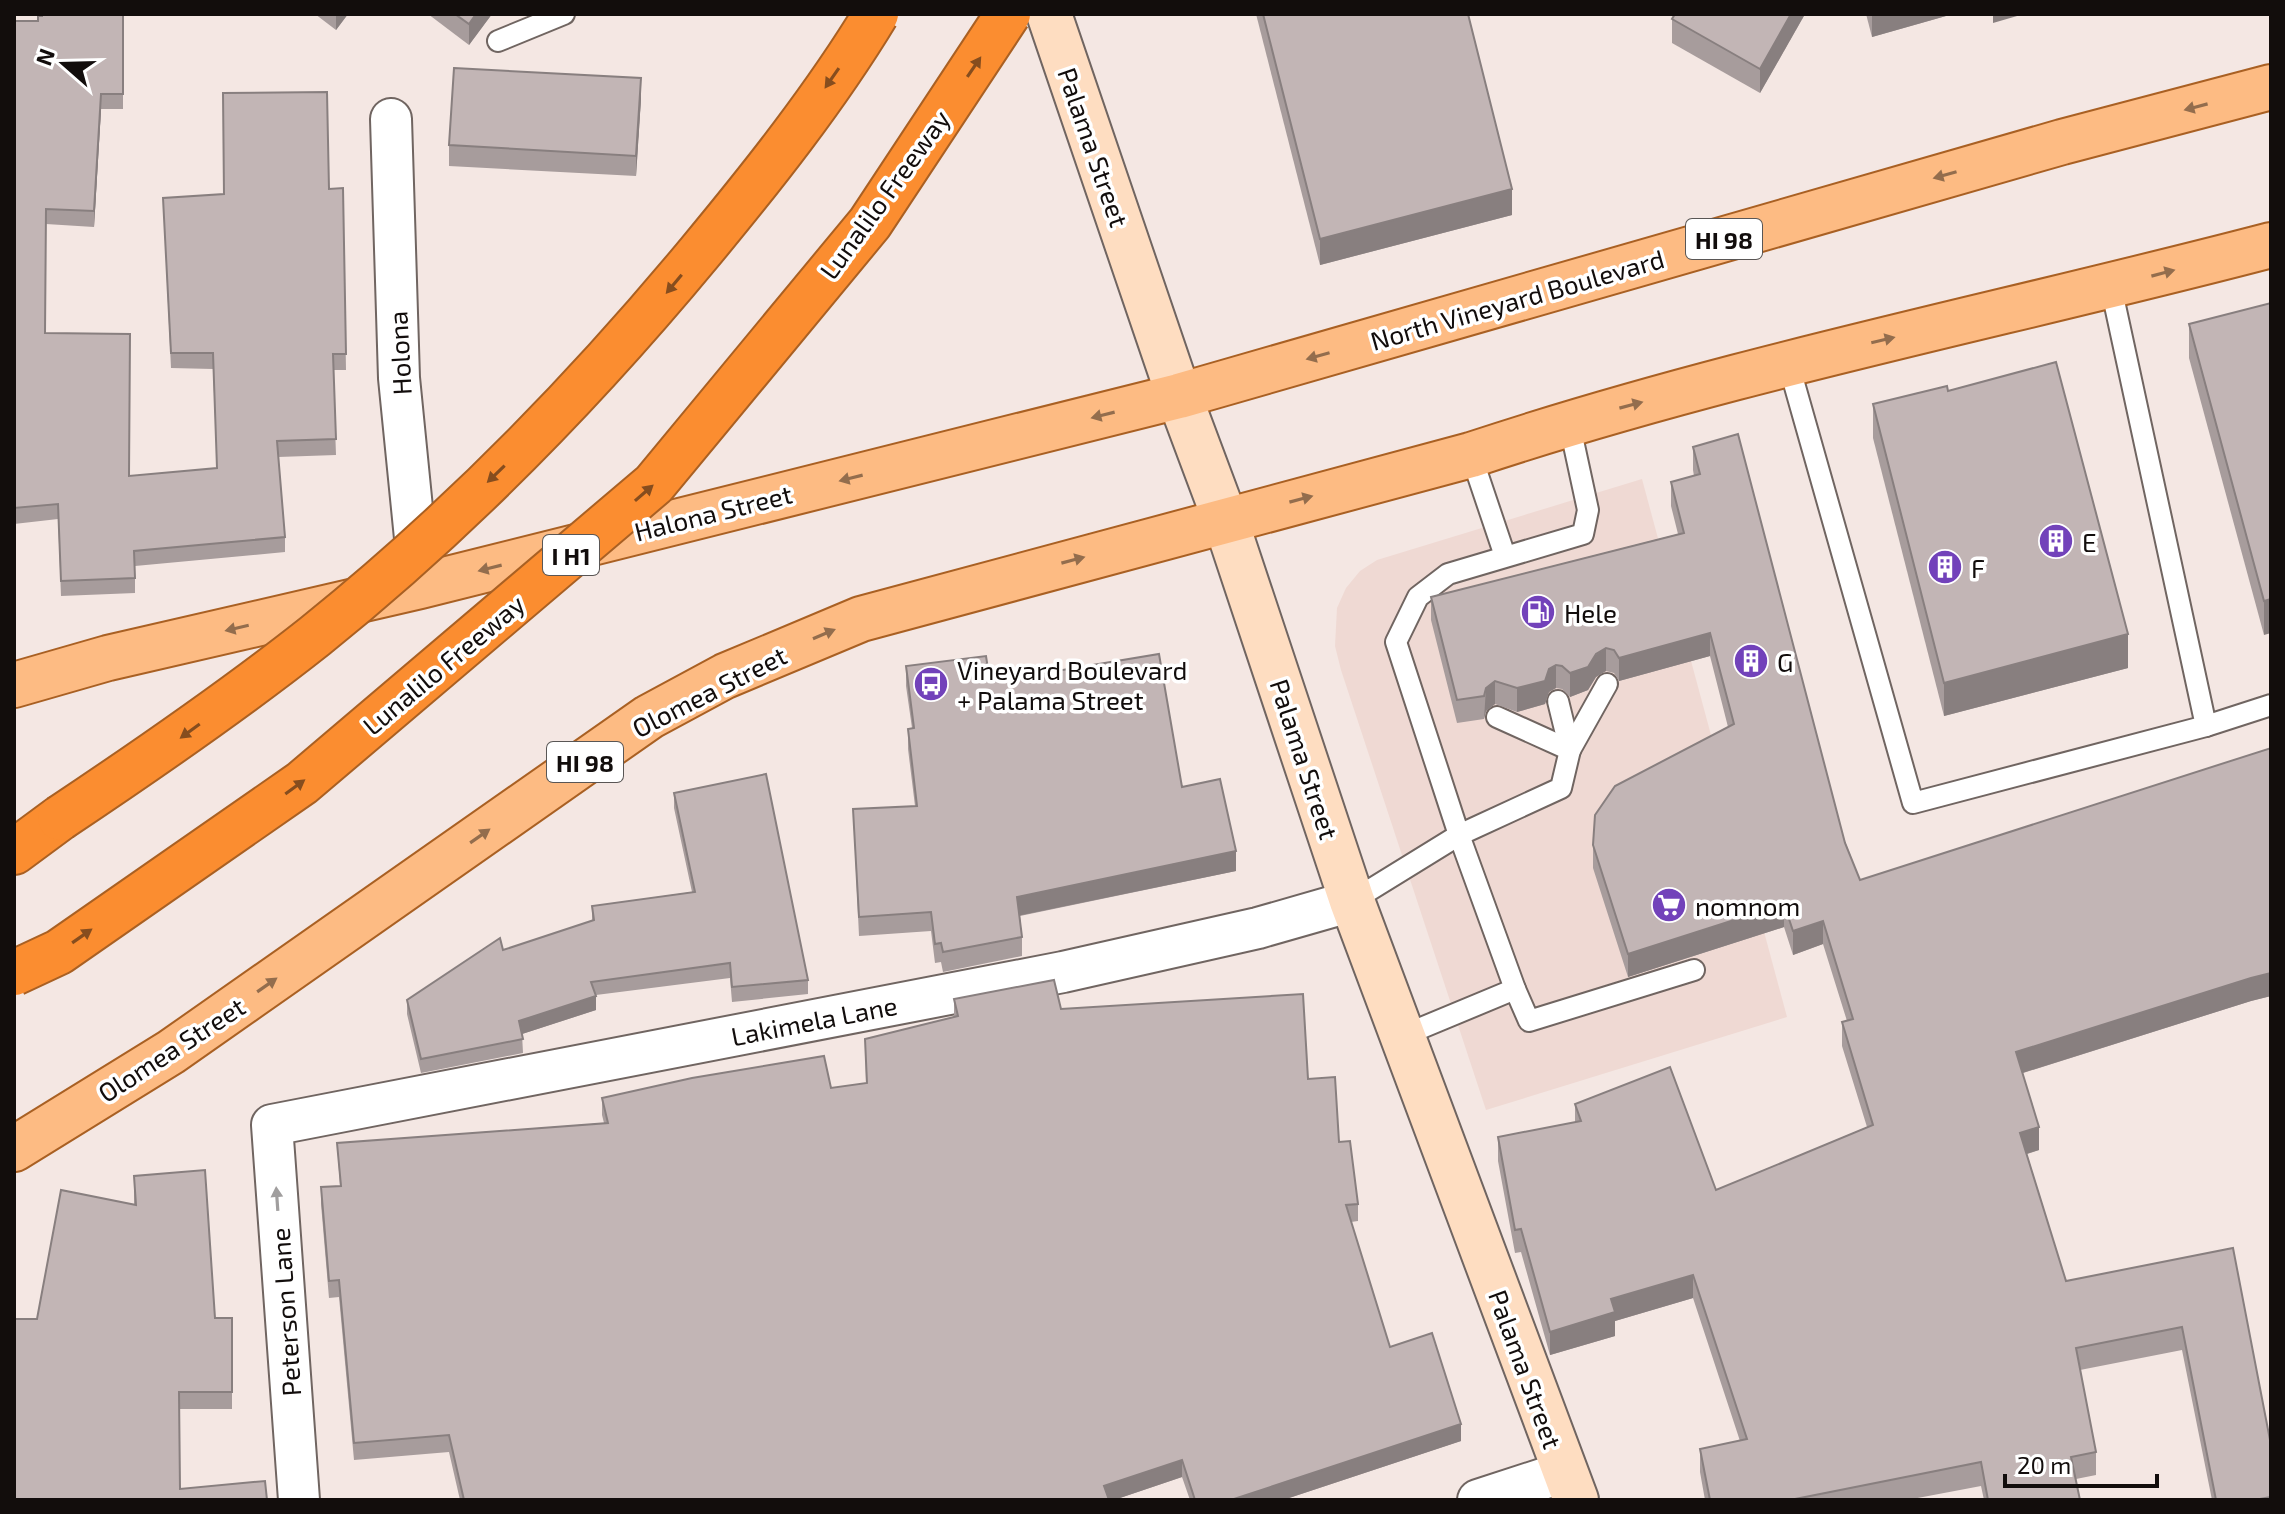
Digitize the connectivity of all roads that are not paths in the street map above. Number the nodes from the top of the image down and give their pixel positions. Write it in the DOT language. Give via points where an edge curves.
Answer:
graph roads {
  1 [pos="564,14"];
  2 [pos="876,14"];
  3 [pos="1008,14"];
  4 [pos="1049,14"];
  5 [pos="498,41"];
  6 [pos="2271,87"];
  7 [pos="391,119"];
  8 [pos="2271,245"];
  9 [pos="2111,287"];
  10 [pos="1788,362"];
  11 [pos="1179,396"];
  12 [pos="1569,422"];
  13 [pos="1471,455"];
  14 [pos="1225,519"];
  15 [pos="1505,556"];
  16 [pos="420,586"];
  17 [pos="1607,684"];
  18 [pos="14,685"];
  19 [pos="1558,701"];
  20 [pos="2271,705"];
  21 [pos="1497,717"];
  22 [pos="2206,726"];
  23 [pos="1570,750"];
  24 [pos="1459,835"];
  25 [pos="14,852"];
  26 [pos="1352,901"];
  27 [pos="1694,970"];
  28 [pos="14,973"];
  29 [pos="1515,989"];
  30 [pos="1402,1036"];
  31 [pos="272,1125"];
  32 [pos="14,1149"];
  33 [pos="1570,1486"];
  34 [pos="299,1500"];
  35 [pos="1478,1500"];
  1 -- 5 [label="lane"];
  2 -- 25 [label="highway, one-way, bridge" via="769,170 668,291 548,423 444,525 316,635 186,734"];
  28 -- 3 [label="highway, Lunalilo Freeway / I H1, one-way, bridge" via="59,952 302,783 654,484 870,223"];
  4 -- 11 [label="street, Palama Street"];
  6 -- 11 [label="main road, North Vineyard Boulevard / HI 98, one-way"];
  7 -- 16 [label="street, Holona" via="399,378"];
  9 -- 8 [label="main road, HI 98, one-way"];
  10 -- 9 [label="main road, HI 98, one-way"];
  9 -- 22 [label="lane"];
  12 -- 10 [label="main road, HI 98, one-way"];
  10 -- 22 [label="lane" via="1913,803"];
  11 -- 14 [label="street, Palama Street"];
  11 -- 16 [label="main road, Halona Street / HI 98, one-way"];
  12 -- 13 [label="main road, HI 98"];
  12 -- 15 [label="lane" via="1588,510 1583,534"];
  14 -- 13 [label="main road, HI 98, one-way"];
  13 -- 15 [label="lane"];
  14 -- 26 [label="street, Palama Street"];
  32 -- 14 [label="main road, Olomea Street / HI 98, one-way" via="171,1052 649,717 725,676 861,619"];
  15 -- 24 [label="lane" via="1448,574 1418,597 1396,642"];
  16 -- 18 [label="main road, Halona Street / HI 98, one-way"];
  17 -- 23 [label="lane"];
  19 -- 23 [label="lane"];
  20 -- 22 [label="lane"];
  21 -- 23 [label="lane"];
  23 -- 24 [label="lane" via="1561,788"];
  24 -- 26 [label="lane"];
  24 -- 29 [label="lane"];
  26 -- 30 [label="street, Palama Street"];
  26 -- 31 [label="street, Lakimela Lane" via="1063,972"];
  27 -- 29 [label="lane" via="1529,1021"];
  29 -- 30 [label="lane"];
  30 -- 33 [label="street, Palama Street"];
  34 -- 31 [label="street, Peterson Lane, one-way"];
  33 -- 35 [label="street"];
}
